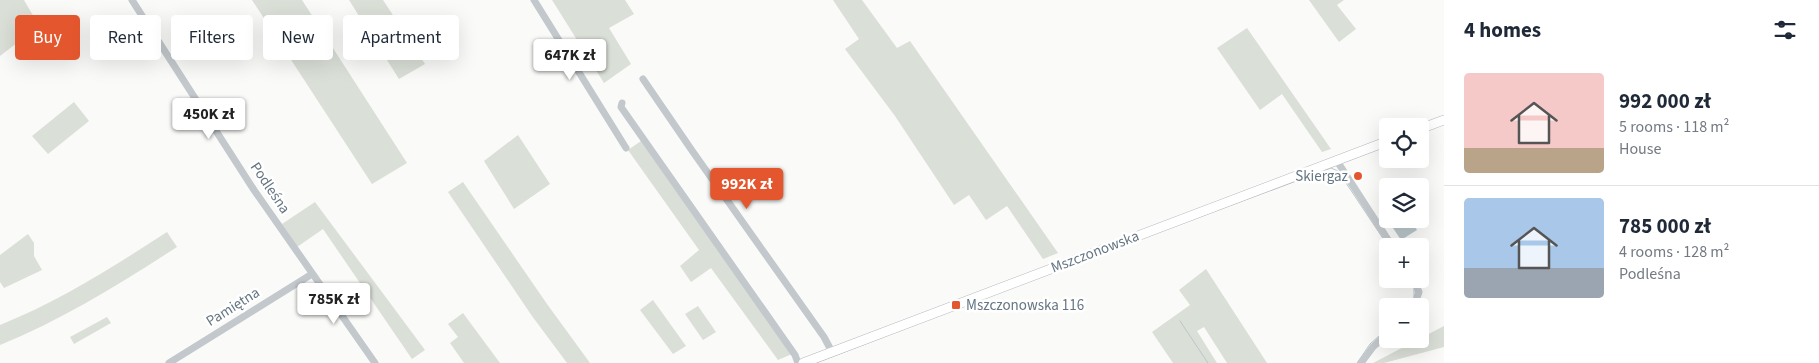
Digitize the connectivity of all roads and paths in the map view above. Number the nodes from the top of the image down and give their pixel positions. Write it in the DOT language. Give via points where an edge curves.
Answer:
graph roads {
  1 [pos="132,0"];
  2 [pos="534,0"];
  3 [pos="643,78"];
  4 [pos="622,103"];
  5 [pos="1444,120"];
  6 [pos="1429,126"];
  7 [pos="1379,145"];
  8 [pos="626,148"];
  9 [pos="1337,161"];
  10 [pos="1387,238"];
  11 [pos="312,274"];
  12 [pos="1379,342"];
  13 [pos="832,352"];
  14 [pos="169,363"];
  15 [pos="375,363"];
  16 [pos="798,363"];
  17 [pos="803,363"];
  18 [pos="1361,363"];
  1 -- 11 [label="street, Podleśna"];
  2 -- 8 [label="street"];
  3 -- 13 [label="street"];
  4 -- 16 [label="street" via="621,107"];
  5 -- 6 [label="main road"];
  7 -- 9 [label="main road, Mszczonowska"];
  9 -- 10 [label="street"];
  9 -- 13 [label="main road, Mszczonowska"];
  11 -- 14 [label="street, Pamiętna"];
  11 -- 15 [label="street, Podleśna"];
  12 -- 18 [label="street"];
  13 -- 17 [label="main road, Mszczonowska"];
}
